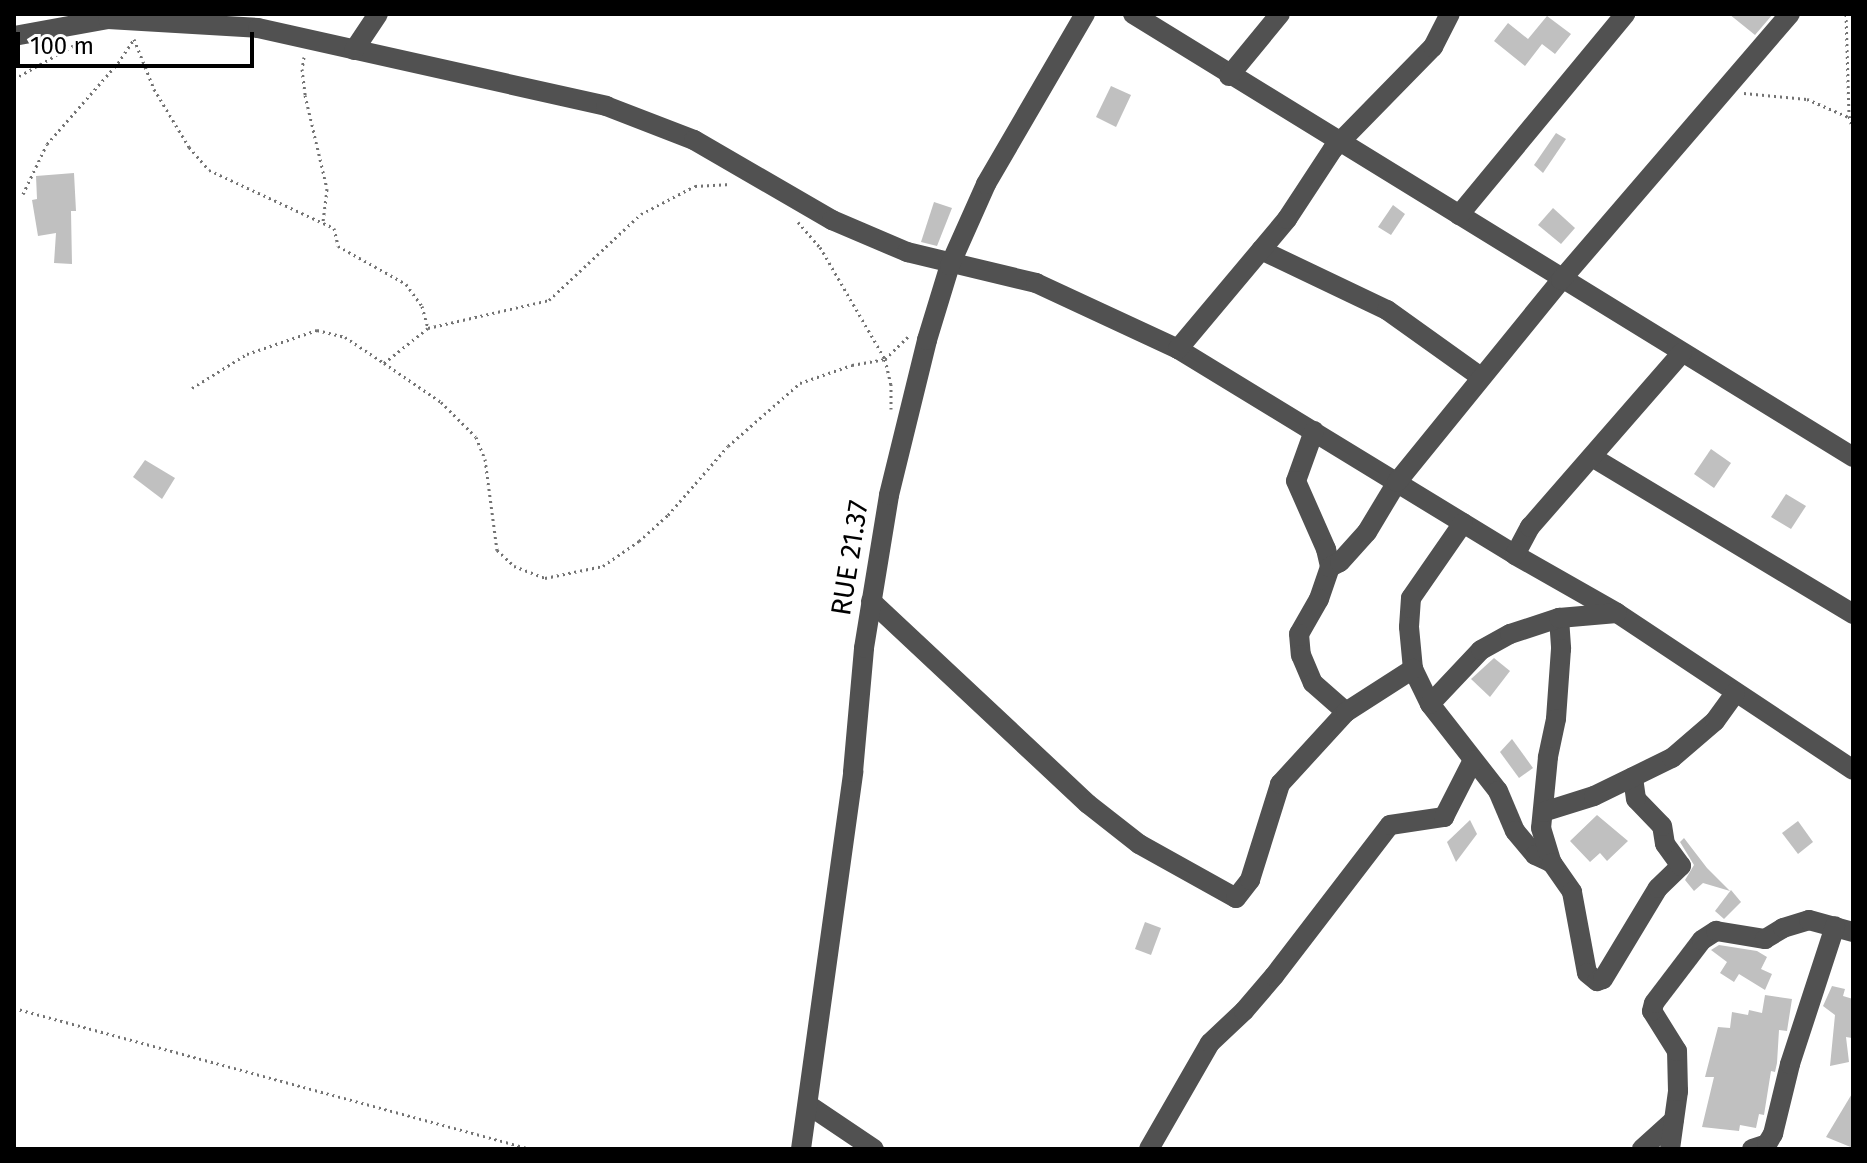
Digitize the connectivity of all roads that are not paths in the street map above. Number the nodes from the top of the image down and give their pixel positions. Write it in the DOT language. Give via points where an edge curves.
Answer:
graph roads {
  1 [pos="239,14"];
  2 [pos="378,14"];
  3 [pos="1085,14"];
  4 [pos="1133,14"];
  5 [pos="1280,14"];
  6 [pos="1450,14"];
  7 [pos="1625,14"];
  8 [pos="1790,14"];
  9 [pos="258,28"];
  10 [pos="14,36"];
  11 [pos="354,50"];
  12 [pos="1229,76"];
  13 [pos="1340,142"];
  14 [pos="1459,215"];
  15 [pos="1261,250"];
  16 [pos="950,265"];
  17 [pos="1561,280"];
  18 [pos="1178,349"];
  19 [pos="1682,353"];
  20 [pos="1481,377"];
  21 [pos="1314,431"];
  22 [pos="1592,457"];
  23 [pos="1853,457"];
  24 [pos="1397,482"];
  25 [pos="1463,523"];
  26 [pos="1515,555"];
  27 [pos="1330,567"];
  28 [pos="871,601"];
  29 [pos="1617,613"];
  30 [pos="1853,614"];
  31 [pos="1559,618"];
  32 [pos="1413,669"];
  33 [pos="1735,693"];
  34 [pos="1430,704"];
  35 [pos="1346,712"];
  36 [pos="1473,760"];
  37 [pos="1853,770"];
  38 [pos="1633,777"];
  39 [pos="1543,812"];
  40 [pos="1552,863"];
  41 [pos="1844,929"];
  42 [pos="810,1106"];
  43 [pos="1674,1120"];
  44 [pos="801,1149"];
  45 [pos="874,1149"];
  46 [pos="1149,1149"];
  47 [pos="1642,1149"];
  48 [pos="1670,1149"];
  49 [pos="1752,1149"];
  1 -- 9 [label="street"];
  2 -- 11 [label="street"];
  3 -- 16 [label="street, RUE 21.37" via="986,184"];
  4 -- 12 [label="street"];
  5 -- 12 [label="street"];
  6 -- 13 [label="street" via="1433,47"];
  7 -- 14 [label="street"];
  8 -- 17 [label="street"];
  9 -- 10 [label="street" via="108,20"];
  9 -- 11 [label="street"];
  11 -- 16 [label="street" via="606,106 694,140 832,220"];
  12 -- 13 [label="street"];
  13 -- 14 [label="street"];
  13 -- 15 [label="street"];
  14 -- 17 [label="street"];
  15 -- 18 [label="street"];
  15 -- 20 [label="street" via="1387,310"];
  16 -- 18 [label="street" via="1036,283"];
  16 -- 28 [label="street, RUE 21.37" via="889,495"];
  17 -- 19 [label="street"];
  17 -- 20 [label="street"];
  18 -- 21 [label="street"];
  19 -- 22 [label="street"];
  19 -- 23 [label="street"];
  20 -- 24 [label="street"];
  21 -- 24 [label="street"];
  21 -- 27 [label="street" via="1296,481"];
  22 -- 26 [label="street" via="1530,527"];
  22 -- 30 [label="street"];
  24 -- 25 [label="street"];
  24 -- 27 [label="street" via="1367,532"];
  25 -- 26 [label="street"];
  25 -- 32 [label="street" via="1411,598"];
  26 -- 29 [label="street"];
  27 -- 35 [label="street" via="1299,634 1301,655 1313,683"];
  28 -- 35 [label="street" via="1088,804 1150,851 1236,898 1250,880 1280,784"];
  28 -- 42 [label="street, RUE 21.37"];
  29 -- 31 [label="street"];
  29 -- 33 [label="street"];
  31 -- 34 [label="street" via="1532,624 1481,650"];
  31 -- 39 [label="street" via="1557,707"];
  32 -- 34 [label="street"];
  32 -- 35 [label="street"];
  33 -- 37 [label="street"];
  33 -- 38 [label="street" via="1715,721 1672,758"];
  34 -- 36 [label="street"];
  36 -- 40 [label="street" via="1498,791 1515,831 1535,855"];
  36 -- 46 [label="street" via="1444,817 1390,825 1274,976 1210,1043"];
  38 -- 39 [label="street"];
  38 -- 40 [label="street" via="1636,799 1662,826 1665,844 1681,866 1658,888 1603,979 1587,973 1572,892"];
  39 -- 40 [label="street" via="1544,842"];
  41 -- 43 [label="street" via="1809,920 1765,939 1716,931 1702,940 1652,1011 1677,1051"];
  41 -- 49 [label="street" via="1790,1064 1773,1134 1767,1144"];
  42 -- 44 [label="street, RUE 21.37"];
  42 -- 45 [label="street"];
  43 -- 47 [label="street"];
  43 -- 48 [label="street"];
}
